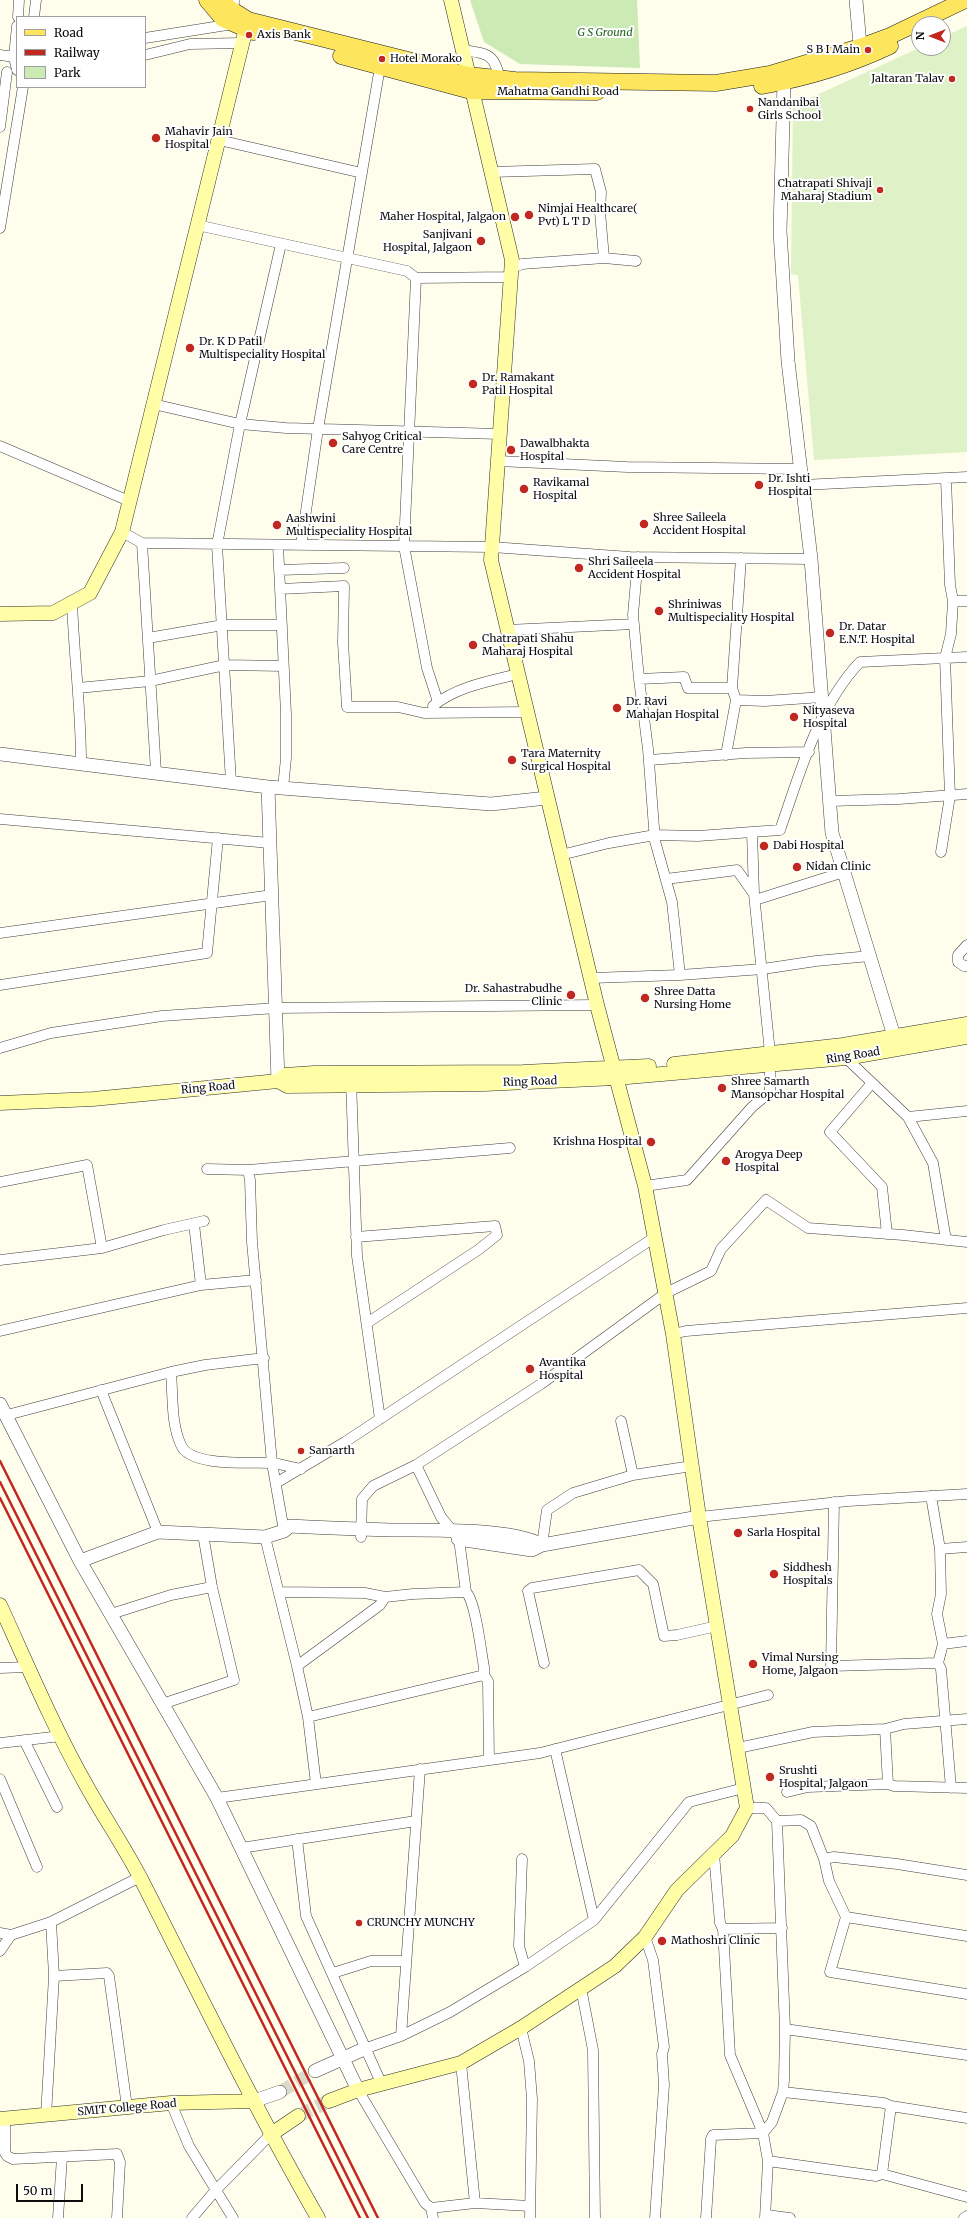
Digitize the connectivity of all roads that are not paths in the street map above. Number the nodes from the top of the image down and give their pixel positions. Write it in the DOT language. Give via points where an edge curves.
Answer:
graph roads {
  1 [pos="19,0"];
  2 [pos="36,0"];
  3 [pos="207,0"];
  4 [pos="451,0"];
  5 [pos="856,0"];
  6 [pos="965,0"];
  7 [pos="967,8"];
  8 [pos="967,12"];
  9 [pos="18,16"];
  10 [pos="34,16"];
  11 [pos="237,18"];
  12 [pos="951,19"];
  13 [pos="16,36"];
  14 [pos="911,36"];
  15 [pos="146,38"];
  16 [pos="462,50"];
  17 [pos="860,53"];
  18 [pos="0,55"];
  19 [pos="146,55"];
  20 [pos="14,57"];
  21 [pos="382,60"];
  22 [pos="10,71"];
  23 [pos="468,75"];
  24 [pos="782,77"];
  25 [pos="501,85"];
  26 [pos="24,88"];
  27 [pos="471,91"];
  28 [pos="0,127"];
  29 [pos="218,140"];
  30 [pos="491,172"];
  31 [pos="362,173"];
  32 [pos="197,226"];
  33 [pos="0,228"];
  34 [pos="281,244"];
  35 [pos="604,258"];
  36 [pos="348,259"];
  37 [pos="636,261"];
  38 [pos="511,273"];
  39 [pos="416,278"];
  40 [pos="153,404"];
  41 [pos="240,424"];
  42 [pos="318,429"];
  43 [pos="408,431"];
  44 [pos="500,434"];
  45 [pos="0,446"];
  46 [pos="498,461"];
  47 [pos="800,469"];
  48 [pos="967,477"];
  49 [pos="946,479"];
  50 [pos="802,485"];
  51 [pos="129,501"];
  52 [pos="122,532"];
  53 [pos="142,543"];
  54 [pos="217,545"];
  55 [pos="278,545"];
  56 [pos="301,545"];
  57 [pos="404,546"];
  58 [pos="492,547"];
  59 [pos="638,557"];
  60 [pos="741,558"];
  61 [pos="810,559"];
  62 [pos="344,568"];
  63 [pos="279,570"];
  64 [pos="280,589"];
  65 [pos="967,600"];
  66 [pos="953,601"];
  67 [pos="72,602"];
  68 [pos="0,614"];
  69 [pos="634,624"];
  70 [pos="223,625"];
  71 [pos="282,625"];
  72 [pos="507,630"];
  73 [pos="148,638"];
  74 [pos="967,657"];
  75 [pos="945,658"];
  76 [pos="225,665"];
  77 [pos="283,666"];
  78 [pos="518,674"];
  79 [pos="638,679"];
  80 [pos="150,681"];
  81 [pos="78,688"];
  82 [pos="732,688"];
  83 [pos="823,697"];
  84 [pos="736,700"];
  85 [pos="438,702"];
  86 [pos="527,712"];
  87 [pos="424,713"];
  88 [pos="824,715"];
  89 [pos="809,752"];
  90 [pos="0,754"];
  91 [pos="726,755"];
  92 [pos="649,760"];
  93 [pos="81,762"];
  94 [pos="156,772"];
  95 [pos="231,782"];
  96 [pos="268,787"];
  97 [pos="283,788"];
  98 [pos="967,794"];
  99 [pos="950,796"];
  100 [pos="547,798"];
  101 [pos="830,801"];
  102 [pos="0,819"];
  103 [pos="752,832"];
  104 [pos="655,835"];
  105 [pos="218,838"];
  106 [pos="270,842"];
  107 [pos="941,852"];
  108 [pos="561,855"];
  109 [pos="844,872"];
  110 [pos="666,879"];
  111 [pos="272,895"];
  112 [pos="754,897"];
  113 [pos="212,904"];
  114 [pos="0,933"];
  115 [pos="967,945"];
  116 [pos="870,956"];
  117 [pos="967,966"];
  118 [pos="763,969"];
  119 [pos="680,975"];
  120 [pos="591,978"];
  121 [pos="0,985"];
  122 [pos="597,1005"];
  123 [pos="276,1008"];
  124 [pos="967,1024"];
  125 [pos="967,1037"];
  126 [pos="896,1042"];
  127 [pos="0,1048"];
  128 [pos="845,1052"];
  129 [pos="770,1059"];
  130 [pos="615,1073"];
  131 [pos="351,1078"];
  132 [pos="278,1081"];
  133 [pos="872,1083"];
  134 [pos="0,1103"];
  135 [pos="967,1111"];
  136 [pos="908,1117"];
  137 [pos="510,1148"];
  138 [pos="354,1161"];
  139 [pos="207,1168"];
  140 [pos="248,1170"];
  141 [pos="0,1182"];
  142 [pos="645,1186"];
  143 [pos="204,1221"];
  144 [pos="194,1224"];
  145 [pos="887,1234"];
  146 [pos="356,1237"];
  147 [pos="655,1237"];
  148 [pos="946,1240"];
  149 [pos="967,1242"];
  150 [pos="102,1248"];
  151 [pos="0,1260"];
  152 [pos="256,1280"];
  153 [pos="200,1285"];
  154 [pos="666,1293"];
  155 [pos="967,1308"];
  156 [pos="367,1323"];
  157 [pos="0,1331"];
  158 [pos="674,1334"];
  159 [pos="264,1358"];
  160 [pos="171,1372"];
  161 [pos="101,1390"];
  162 [pos="0,1404"];
  163 [pos="7,1415"];
  164 [pos="380,1418"];
  165 [pos="621,1421"];
  166 [pos="272,1463"];
  167 [pos="416,1465"];
  168 [pos="692,1466"];
  169 [pos="301,1469"];
  170 [pos="633,1475"];
  171 [pos="276,1484"];
  172 [pos="967,1494"];
  173 [pos="931,1496"];
  174 [pos="834,1502"];
  175 [pos="699,1517"];
  176 [pos="284,1530"];
  177 [pos="158,1532"];
  178 [pos="361,1533"];
  179 [pos="203,1534"];
  180 [pos="455,1535"];
  181 [pos="265,1537"];
  182 [pos="542,1545"];
  183 [pos="967,1547"];
  184 [pos="940,1549"];
  185 [pos="80,1561"];
  186 [pos="212,1587"];
  187 [pos="279,1592"];
  188 [pos="466,1592"];
  189 [pos="385,1597"];
  190 [pos="0,1604"];
  191 [pos="110,1614"];
  192 [pos="717,1626"];
  193 [pos="967,1641"];
  194 [pos="943,1644"];
  195 [pos="544,1663"];
  196 [pos="938,1664"];
  197 [pos="297,1666"];
  198 [pos="28,1667"];
  199 [pos="0,1668"];
  200 [pos="484,1675"];
  201 [pos="768,1695"];
  202 [pos="162,1704"];
  203 [pos="731,1705"];
  204 [pos="308,1717"];
  205 [pos="967,1719"];
  206 [pos="946,1721"];
  207 [pos="884,1729"];
  208 [pos="61,1736"];
  209 [pos="24,1740"];
  210 [pos="0,1743"];
  211 [pos="738,1748"];
  212 [pos="555,1749"];
  213 [pos="489,1760"];
  214 [pos="420,1769"];
  215 [pos="0,1779"];
  216 [pos="316,1784"];
  217 [pos="888,1784"];
  218 [pos="744,1788"];
  219 [pos="951,1788"];
  220 [pos="967,1788"];
  221 [pos="787,1792"];
  222 [pos="217,1798"];
  223 [pos="57,1807"];
  224 [pos="747,1808"];
  225 [pos="416,1821"];
  226 [pos="777,1821"];
  227 [pos="296,1839"];
  228 [pos="241,1848"];
  229 [pos="714,1854"];
  230 [pos="522,1859"];
  231 [pos="824,1859"];
  232 [pos="37,1867"];
  233 [pos="967,1875"];
  234 [pos="140,1877"];
  235 [pos="846,1917"];
  236 [pos="594,1920"];
  237 [pos="51,1922"];
  238 [pos="782,1928"];
  239 [pos="723,1929"];
  240 [pos="0,1933"];
  241 [pos="11,1935"];
  242 [pos="967,1936"];
  243 [pos="645,1937"];
  244 [pos="0,1951"];
  245 [pos="406,1960"];
  246 [pos="525,1967"];
  247 [pos="333,1973"];
  248 [pos="54,1976"];
  249 [pos="581,1988"];
  250 [pos="967,1994"];
  251 [pos="521,2028"];
  252 [pos="785,2030"];
  253 [pos="401,2036"];
  254 [pos="364,2049"];
  255 [pos="967,2055"];
  256 [pos="342,2058"];
  257 [pos="461,2063"];
  258 [pos="315,2071"];
  259 [pos="382,2085"];
  260 [pos="358,2090"];
  261 [pos="280,2092"];
  262 [pos="783,2092"];
  263 [pos="254,2101"];
  264 [pos="329,2101"];
  265 [pos="171,2103"];
  266 [pos="891,2106"];
  267 [pos="127,2107"];
  268 [pos="46,2116"];
  269 [pos="298,2116"];
  270 [pos="967,2118"];
  271 [pos="3,2119"];
  272 [pos="764,2133"];
  273 [pos="270,2135"];
  274 [pos="62,2157"];
  275 [pos="768,2161"];
  276 [pos="882,2174"];
  277 [pos="215,2191"];
  278 [pos="967,2196"];
  279 [pos="475,2203"];
  280 [pos="530,2206"];
  281 [pos="432,2213"];
  282 [pos="765,2216"];
  283 [pos="967,2216"];
  284 [pos="58,2218"];
  285 [pos="117,2218"];
  286 [pos="192,2218"];
  287 [pos="233,2218"];
  288 [pos="318,2218"];
  289 [pos="530,2218"];
  290 [pos="595,2218"];
  291 [pos="655,2218"];
  292 [pos="706,2218"];
  293 [pos="790,2218"];
  294 [pos="964,2218"];
  1 -- 9 [label="street"];
  2 -- 10 [label="street"];
  3 -- 11 [label="main road, Mahatma Gandhi Road" via="223,19"];
  4 -- 16 [label="main road"];
  5 -- 17 [label="street"];
  6 -- 7 [label="street"];
  6 -- 17 [label="main road"];
  8 -- 12 [label="main road"];
  11 -- 15 [label="street"];
  11 -- 19 [label="street" via="190,44"];
  11 -- 21 [label="main road, Mahatma Gandhi Road"];
  11 -- 29 [label="main road"];
  13 -- 20 [label="street"];
  14 -- 17 [label="main road, Mahatma Gandhi Road"];
  16 -- 23 [label="main road"];
  16 -- 25 [label="street" via="486,54 496,64"];
  17 -- 24 [label="main road, Mahatma Gandhi Road"];
  18 -- 20 [label="street"];
  20 -- 22 [label="street"];
  21 -- 23 [label="main road"];
  21 -- 27 [label="main road, Mahatma Gandhi Road"];
  21 -- 31 [label="street"];
  22 -- 28 [label="street"];
  23 -- 25 [label="main road"];
  23 -- 27 [label="main road"];
  24 -- 25 [label="main road, Mahatma Gandhi Road" via="721,93"];
  24 -- 47 [label="street" via="780,231 788,361"];
  25 -- 27 [label="main road, Mahatma Gandhi Road"];
  26 -- 33 [label="street"];
  27 -- 30 [label="main road"];
  29 -- 31 [label="street"];
  29 -- 32 [label="main road"];
  30 -- 35 [label="street" via="596,169 601,192"];
  30 -- 38 [label="main road" via="512,260"];
  31 -- 36 [label="street"];
  32 -- 34 [label="street"];
  32 -- 40 [label="main road"];
  34 -- 36 [label="street"];
  34 -- 41 [label="street"];
  35 -- 37 [label="street"];
  35 -- 38 [label="street" via="522,264"];
  36 -- 39 [label="street" via="407,271"];
  36 -- 42 [label="street"];
  38 -- 39 [label="street"];
  38 -- 44 [label="main road"];
  39 -- 43 [label="street"];
  40 -- 41 [label="street"];
  40 -- 51 [label="main road"];
  41 -- 42 [label="street"];
  41 -- 54 [label="street"];
  42 -- 43 [label="street"];
  42 -- 56 [label="street"];
  43 -- 44 [label="street"];
  43 -- 57 [label="street"];
  44 -- 46 [label="main road"];
  45 -- 51 [label="street"];
  46 -- 47 [label="street" via="627,467"];
  46 -- 58 [label="main road"];
  47 -- 50 [label="street"];
  48 -- 49 [label="street"];
  49 -- 50 [label="street"];
  49 -- 66 [label="street" via="950,584"];
  50 -- 61 [label="street"];
  51 -- 52 [label="main road"];
  52 -- 53 [label="street"];
  52 -- 67 [label="main road" via="90,593"];
  53 -- 54 [label="street"];
  53 -- 73 [label="street"];
  54 -- 55 [label="street"];
  54 -- 70 [label="street"];
  55 -- 56 [label="street"];
  55 -- 63 [label="street"];
  56 -- 57 [label="street"];
  57 -- 58 [label="street"];
  57 -- 85 [label="street" via="427,668"];
  58 -- 59 [label="street"];
  58 -- 72 [label="main road" via="491,560"];
  59 -- 60 [label="street"];
  59 -- 69 [label="street"];
  60 -- 61 [label="street"];
  60 -- 82 [label="street"];
  61 -- 83 [label="street"];
  62 -- 63 [label="street"];
  63 -- 64 [label="street"];
  64 -- 71 [label="street"];
  64 -- 87 [label="street" via="344,586 343,643 347,707 398,707"];
  65 -- 66 [label="street"];
  66 -- 75 [label="street" via="952,634"];
  67 -- 68 [label="main road" via="53,613"];
  67 -- 81 [label="street"];
  69 -- 72 [label="street"];
  69 -- 79 [label="street"];
  70 -- 71 [label="street"];
  70 -- 73 [label="street"];
  70 -- 76 [label="street"];
  71 -- 77 [label="street"];
  72 -- 78 [label="main road"];
  73 -- 80 [label="street"];
  74 -- 75 [label="street"];
  75 -- 88 [label="street" via="860,662 844,678"];
  75 -- 99 [label="street"];
  76 -- 77 [label="street"];
  76 -- 80 [label="street"];
  76 -- 95 [label="street"];
  77 -- 97 [label="street" via="286,729"];
  78 -- 85 [label="street" via="477,685 442,698"];
  78 -- 86 [label="main road"];
  79 -- 82 [label="street" via="684,677 688,688"];
  79 -- 92 [label="street"];
  80 -- 81 [label="street"];
  80 -- 94 [label="street"];
  81 -- 93 [label="street"];
  82 -- 84 [label="street"];
  83 -- 84 [label="street"];
  83 -- 88 [label="street"];
  84 -- 91 [label="street"];
  85 -- 87 [label="street"];
  86 -- 87 [label="street"];
  86 -- 100 [label="main road"];
  88 -- 89 [label="street"];
  88 -- 101 [label="street"];
  89 -- 91 [label="street"];
  89 -- 103 [label="street" via="780,830"];
  90 -- 93 [label="street"];
  91 -- 92 [label="street"];
  92 -- 104 [label="street"];
  93 -- 94 [label="street"];
  94 -- 95 [label="street"];
  95 -- 96 [label="street"];
  96 -- 97 [label="street"];
  96 -- 106 [label="street"];
  97 -- 100 [label="street" via="491,804"];
  98 -- 99 [label="street"];
  99 -- 101 [label="street"];
  99 -- 107 [label="street"];
  100 -- 108 [label="main road"];
  101 -- 109 [label="street" via="832,833"];
  102 -- 105 [label="street"];
  103 -- 104 [label="street" via="698,836"];
  103 -- 112 [label="street"];
  104 -- 108 [label="street" via="609,842"];
  104 -- 110 [label="street"];
  105 -- 106 [label="street"];
  105 -- 113 [label="street"];
  106 -- 111 [label="street"];
  108 -- 120 [label="main road"];
  109 -- 112 [label="street"];
  109 -- 116 [label="street"];
  110 -- 112 [label="street" via="737,870"];
  110 -- 119 [label="street" via="672,902"];
  111 -- 113 [label="street"];
  111 -- 123 [label="street"];
  112 -- 118 [label="street"];
  113 -- 114 [label="street"];
  113 -- 121 [label="street" via="207,953"];
  115 -- 117 [label="street" via="958,955 958,962"];
  116 -- 118 [label="street"];
  116 -- 126 [label="street"];
  118 -- 119 [label="street"];
  118 -- 129 [label="street"];
  119 -- 120 [label="street"];
  120 -- 122 [label="main road"];
  122 -- 123 [label="street"];
  122 -- 130 [label="main road"];
  123 -- 127 [label="street" via="162,1016 51,1033"];
  123 -- 132 [label="street"];
  124 -- 126 [label="main road"];
  125 -- 126 [label="main road, Ring Road"];
  126 -- 128 [label="main road, Ring Road"];
  128 -- 129 [label="main road, Ring Road"];
  128 -- 133 [label="street"];
  129 -- 130 [label="main road, Ring Road"];
  129 -- 142 [label="street" via="770,1092 752,1108 687,1180"];
  130 -- 131 [label="main road, Ring Road" via="484,1084"];
  130 -- 142 [label="main road"];
  131 -- 132 [label="main road, Ring Road" via="287,1086"];
  131 -- 138 [label="street"];
  132 -- 134 [label="main road, Ring Road" via="93,1099"];
  133 -- 136 [label="street"];
  133 -- 145 [label="street" via="830,1132 882,1187"];
  135 -- 136 [label="street"];
  136 -- 148 [label="street" via="933,1163"];
  137 -- 138 [label="street"];
  138 -- 140 [label="street"];
  138 -- 146 [label="street"];
  139 -- 140 [label="street"];
  140 -- 152 [label="street"];
  141 -- 150 [label="street" via="87,1165"];
  142 -- 147 [label="main road"];
  143 -- 144 [label="street"];
  144 -- 150 [label="street"];
  144 -- 153 [label="street"];
  145 -- 148 [label="street"];
  145 -- 154 [label="street" via="808,1228 766,1200 721,1249 711,1271"];
  146 -- 156 [label="street"];
  146 -- 156 [label="street" via="495,1226 497,1235"];
  147 -- 154 [label="main road"];
  147 -- 164 [label="street"];
  148 -- 149 [label="street"];
  150 -- 151 [label="street"];
  152 -- 153 [label="street"];
  152 -- 159 [label="street"];
  153 -- 157 [label="street"];
  154 -- 158 [label="main road"];
  154 -- 167 [label="street" via="541,1384"];
  155 -- 158 [label="street"];
  156 -- 164 [label="street"];
  158 -- 168 [label="main road"];
  159 -- 160 [label="street"];
  159 -- 166 [label="street"];
  160 -- 161 [label="street"];
  160 -- 166 [label="street" via="176,1433 181,1447 187,1454 203,1460"];
  161 -- 163 [label="street"];
  161 -- 177 [label="street"];
  162 -- 163 [label="street"];
  163 -- 185 [label="street"];
  164 -- 169 [label="street"];
  165 -- 170 [label="street"];
  166 -- 169 [label="street"];
  166 -- 171 [label="street"];
  167 -- 178 [label="street" via="373,1486 362,1499"];
  167 -- 180 [label="street" via="441,1517"];
  168 -- 170 [label="street"];
  168 -- 175 [label="main road"];
  169 -- 171 [label="street"];
  170 -- 182 [label="street" via="573,1493 547,1510"];
  171 -- 176 [label="street"];
  172 -- 173 [label="street"];
  173 -- 174 [label="street"];
  173 -- 184 [label="street"];
  174 -- 175 [label="street"];
  174 -- 196 [label="street" via="831,1666"];
  175 -- 182 [label="street"];
  175 -- 192 [label="main road"];
  176 -- 178 [label="street" via="290,1535"];
  176 -- 181 [label="street"];
  177 -- 179 [label="street"];
  177 -- 185 [label="street"];
  178 -- 180 [label="street"];
  179 -- 181 [label="street"];
  179 -- 186 [label="street"];
  180 -- 182 [label="street" via="532,1550"];
  180 -- 188 [label="street"];
  181 -- 187 [label="street"];
  183 -- 184 [label="street"];
  184 -- 194 [label="street" via="941,1594 937,1614"];
  185 -- 191 [label="street"];
  186 -- 191 [label="street" via="171,1595"];
  186 -- 202 [label="street" via="234,1680"];
  187 -- 189 [label="street" via="365,1593"];
  187 -- 197 [label="street"];
  188 -- 189 [label="street"];
  188 -- 200 [label="street" via="475,1619"];
  189 -- 197 [label="street" via="380,1605"];
  190 -- 198 [label="main road"];
  191 -- 202 [label="street"];
  192 -- 195 [label="street" via="664,1636 653,1584 639,1570 532,1588 528,1591"];
  192 -- 203 [label="main road"];
  193 -- 194 [label="street"];
  194 -- 196 [label="street"];
  196 -- 206 [label="street" via="941,1669"];
  197 -- 204 [label="street"];
  198 -- 199 [label="street"];
  198 -- 208 [label="main road"];
  200 -- 204 [label="street"];
  200 -- 213 [label="street" via="488,1681"];
  201 -- 203 [label="street"];
  202 -- 222 [label="street"];
  203 -- 211 [label="main road"];
  203 -- 212 [label="street"];
  204 -- 216 [label="street"];
  205 -- 206 [label="street"];
  206 -- 207 [label="street" via="904,1724"];
  206 -- 219 [label="street"];
  207 -- 211 [label="street" via="813,1732"];
  207 -- 217 [label="street"];
  208 -- 209 [label="street"];
  208 -- 234 [label="main road" via="85,1783"];
  209 -- 210 [label="street"];
  209 -- 223 [label="street"];
  211 -- 218 [label="main road"];
  212 -- 213 [label="street"];
  212 -- 236 [label="street"];
  213 -- 214 [label="street"];
  214 -- 216 [label="street"];
  214 -- 225 [label="street"];
  215 -- 232 [label="street"];
  216 -- 222 [label="street"];
  217 -- 219 [label="street"];
  217 -- 221 [label="street" via="808,1787"];
  218 -- 224 [label="main road"];
  218 -- 236 [label="street" via="689,1802"];
  219 -- 220 [label="street"];
  222 -- 228 [label="street"];
  224 -- 226 [label="street" via="766,1808"];
  224 -- 229 [label="main road" via="732,1836"];
  225 -- 227 [label="street"];
  225 -- 245 [label="street"];
  226 -- 231 [label="street" via="801,1820 811,1826"];
  226 -- 238 [label="street"];
  227 -- 228 [label="street"];
  227 -- 247 [label="street" via="306,1916"];
  228 -- 256 [label="street"];
  229 -- 239 [label="street" via="720,1923"];
  229 -- 243 [label="main road" via="677,1890"];
  230 -- 246 [label="street" via="519,1946"];
  231 -- 233 [label="street" via="834,1857 889,1863"];
  231 -- 235 [label="street" via="829,1881"];
  234 -- 237 [label="street"];
  234 -- 263 [label="main road"];
  235 -- 242 [label="street"];
  235 -- 250 [label="street" via="830,1972"];
  236 -- 246 [label="street"];
  237 -- 241 [label="street"];
  237 -- 248 [label="street"];
  238 -- 239 [label="street"];
  238 -- 252 [label="street"];
  239 -- 272 [label="street" via="730,2055"];
  240 -- 241 [label="street"];
  241 -- 244 [label="street"];
  243 -- 249 [label="main road" via="615,1966"];
  243 -- 291 [label="street" via="653,1960 664,2047"];
  245 -- 247 [label="street" via="371,1960"];
  245 -- 253 [label="street"];
  246 -- 253 [label="street" via="450,2012"];
  247 -- 254 [label="street"];
  248 -- 267 [label="street" via="107,1973 109,1976"];
  248 -- 268 [label="street"];
  249 -- 251 [label="main road"];
  249 -- 290 [label="street" via="593,2050"];
  251 -- 257 [label="main road"];
  251 -- 280 [label="street" via="529,2062 532,2099"];
  252 -- 255 [label="street"];
  252 -- 262 [label="street"];
  253 -- 254 [label="street"];
  254 -- 256 [label="street"];
  254 -- 259 [label="street"];
  256 -- 258 [label="street"];
  256 -- 260 [label="street"];
  257 -- 259 [label="main road"];
  257 -- 279 [label="street"];
  259 -- 260 [label="main road"];
  260 -- 264 [label="main road"];
  260 -- 281 [label="street"];
  261 -- 263 [label="street"];
  262 -- 266 [label="street" via="884,2103"];
  262 -- 272 [label="street" via="772,2122"];
  263 -- 265 [label="main road, SMIT College Road"];
  263 -- 273 [label="main road"];
  265 -- 267 [label="main road, SMIT College Road"];
  265 -- 277 [label="street" via="189,2146"];
  266 -- 270 [label="street"];
  266 -- 276 [label="street"];
  267 -- 268 [label="main road, SMIT College Road"];
  268 -- 271 [label="main road, SMIT College Road"];
  269 -- 273 [label="main road"];
  271 -- 274 [label="street" via="7,2156 21,2159"];
  272 -- 275 [label="street"];
  272 -- 292 [label="street" via="713,2135 706,2187"];
  273 -- 277 [label="street"];
  273 -- 288 [label="main road"];
  274 -- 284 [label="street"];
  274 -- 285 [label="street" via="114,2154 119,2156"];
  275 -- 276 [label="street" via="876,2176"];
  275 -- 282 [label="street"];
  276 -- 278 [label="street"];
  277 -- 286 [label="street"];
  277 -- 287 [label="street"];
  279 -- 280 [label="street"];
  279 -- 281 [label="street"];
  280 -- 289 [label="street"];
  282 -- 293 [label="street"];
  283 -- 294 [label="street"];
}
